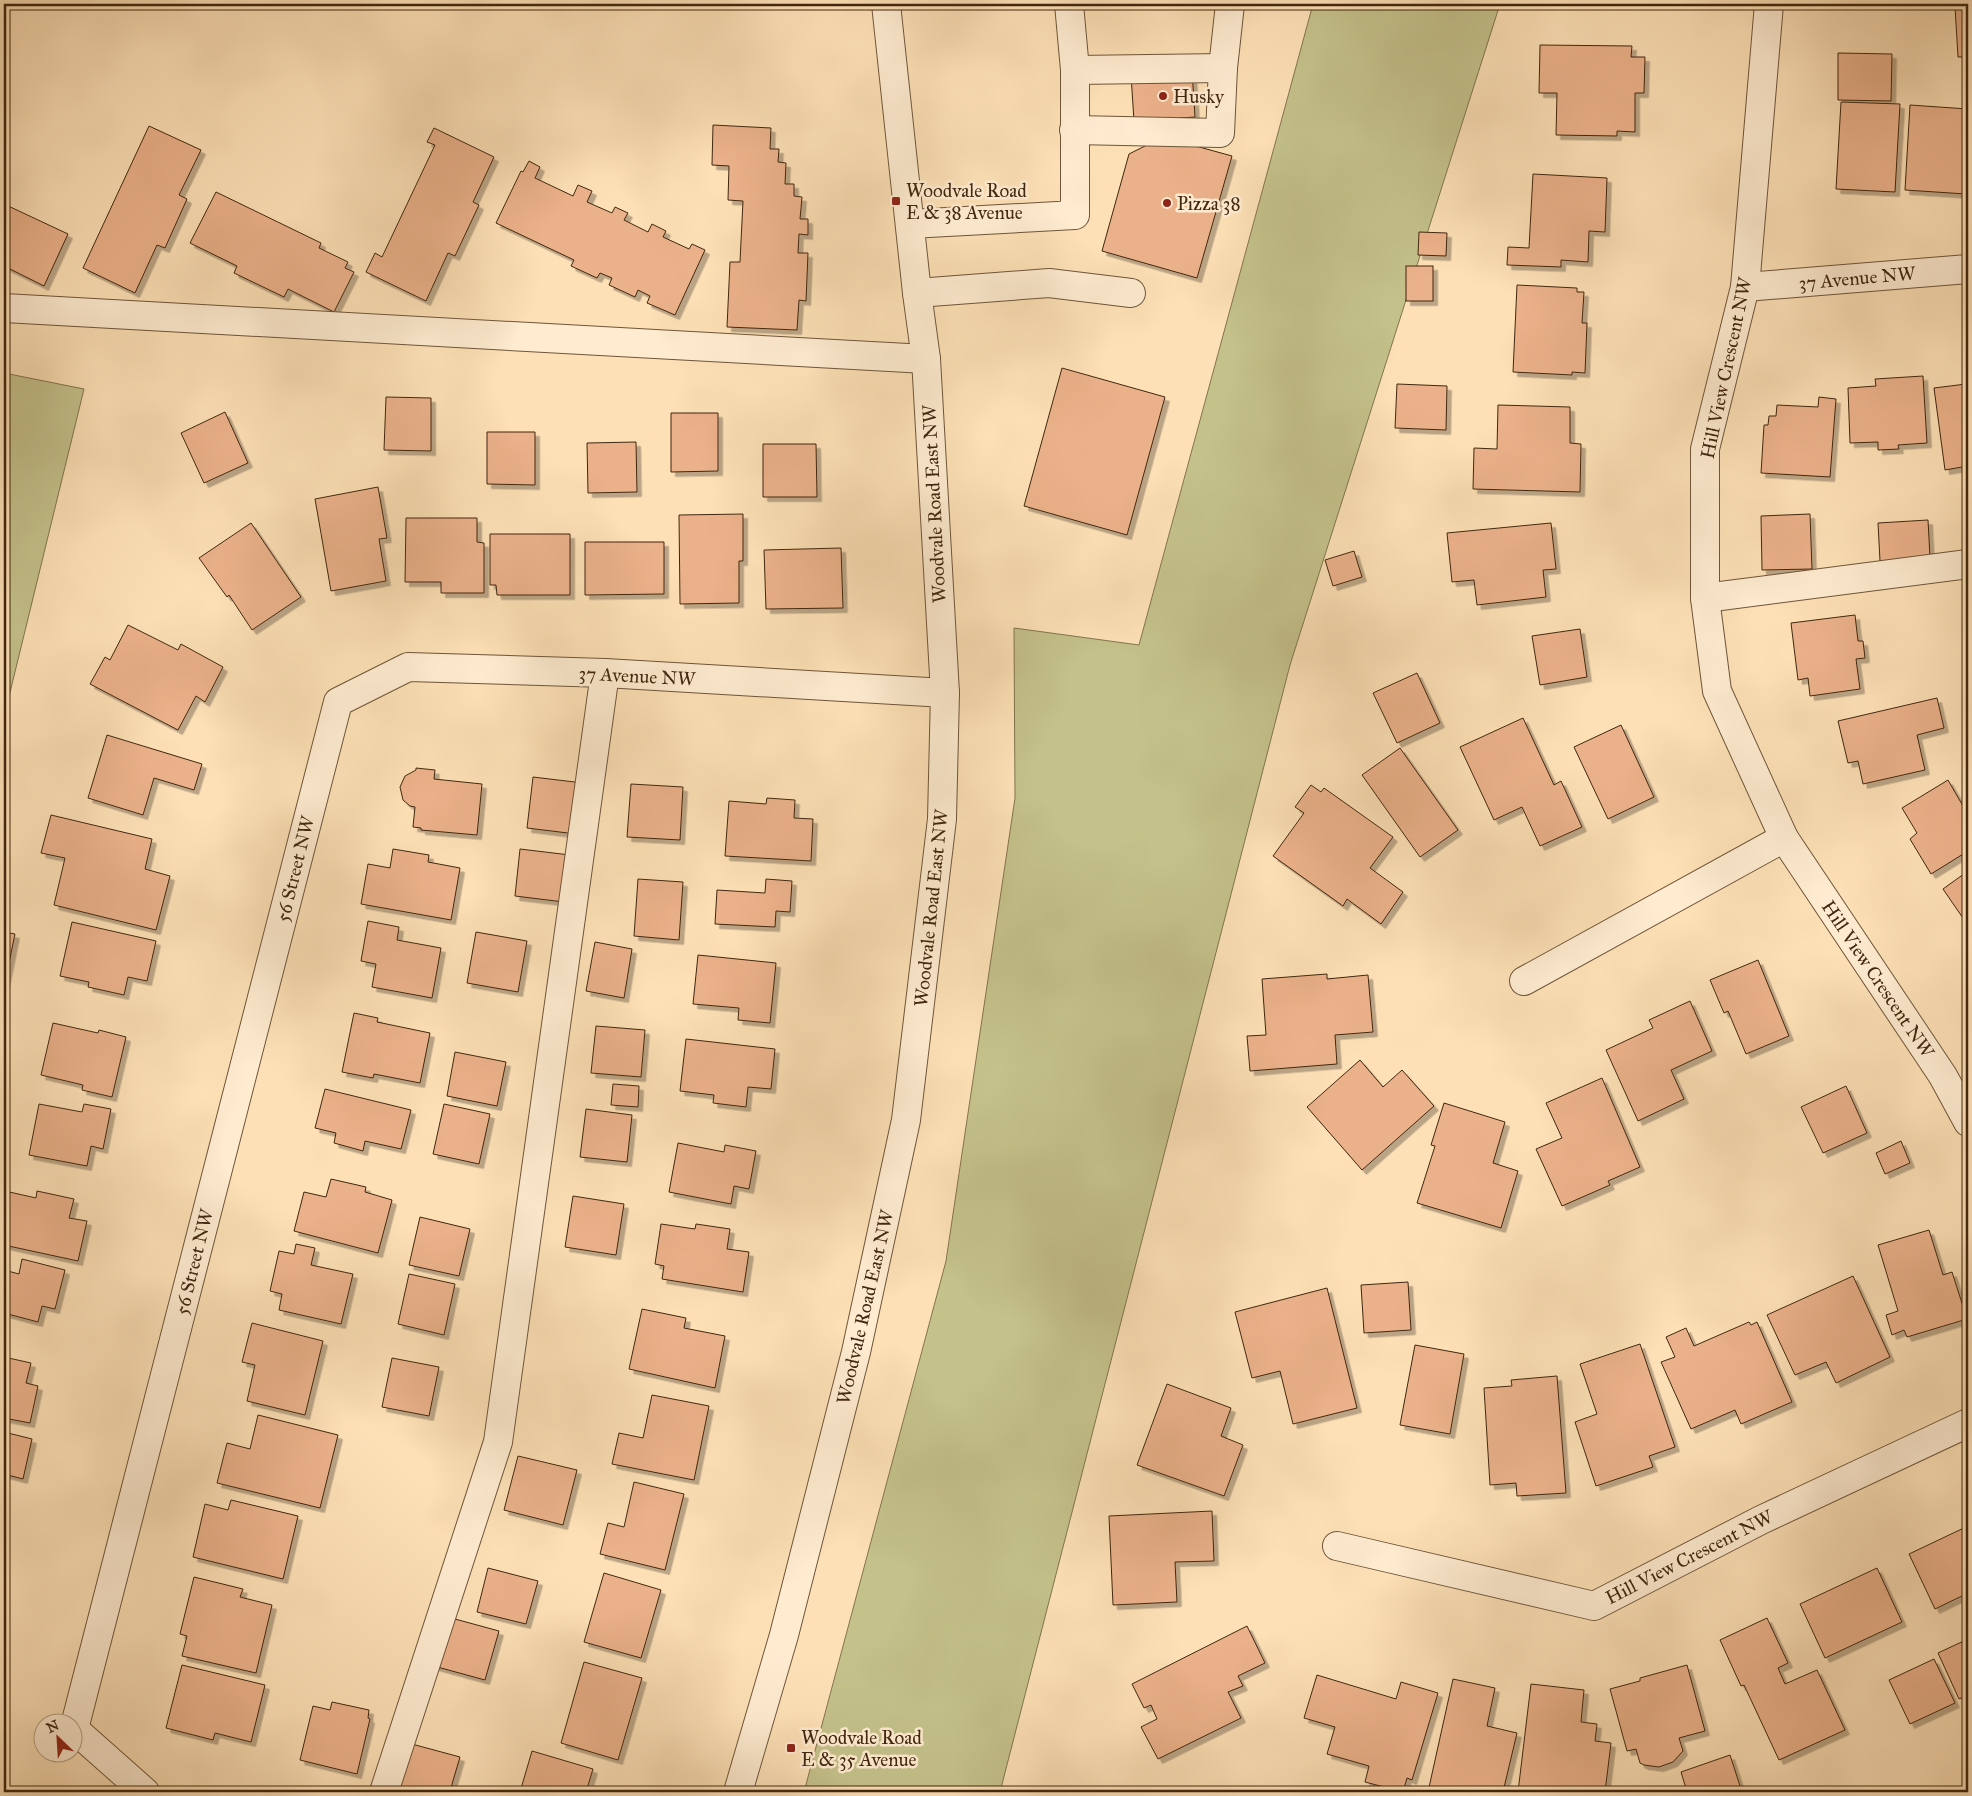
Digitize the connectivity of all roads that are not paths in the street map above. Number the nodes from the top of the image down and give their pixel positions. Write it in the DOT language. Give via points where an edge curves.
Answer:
graph roads {
  1 [pos="886,4"];
  2 [pos="1069,4"];
  3 [pos="1230,4"];
  4 [pos="1769,4"];
  5 [pos="1223,68"];
  6 [pos="1075,70"];
  7 [pos="1074,130"];
  8 [pos="910,224"];
  9 [pos="1968,269"];
  10 [pos="1745,287"];
  11 [pos="918,293"];
  12 [pos="1131,293"];
  13 [pos="4,308"];
  14 [pos="926,359"];
  15 [pos="1968,564"];
  16 [pos="1706,598"];
  17 [pos="605,674"];
  18 [pos="945,693"];
  19 [pos="338,702"];
  20 [pos="1784,838"];
  21 [pos="1524,981"];
  22 [pos="1965,1106"];
  23 [pos="1968,1423"];
  24 [pos="1337,1546"];
  25 [pos="145,1792"];
  26 [pos="384,1792"];
  27 [pos="738,1792"];
  1 -- 8 [label="street, Woodvale Road East NW"];
  2 -- 6 [label="street"];
  3 -- 5 [label="street"];
  4 -- 10 [label="street, Hill View Crescent NW"];
  5 -- 6 [label="street"];
  5 -- 7 [label="street" via="1220,133"];
  6 -- 7 [label="street"];
  7 -- 8 [label="street" via="1075,215"];
  8 -- 11 [label="street, Woodvale Road East NW"];
  9 -- 10 [label="street, 37 Avenue NW"];
  10 -- 16 [label="street, Hill View Crescent NW" via="1705,449"];
  11 -- 12 [label="street" via="1049,283"];
  11 -- 14 [label="street, Woodvale Road East NW"];
  13 -- 14 [label="street"];
  14 -- 18 [label="street, Woodvale Road East NW"];
  15 -- 16 [label="street"];
  16 -- 20 [label="street, Hill View Crescent NW" via="1717,691"];
  17 -- 18 [label="street, 37 Avenue NW"];
  17 -- 19 [label="street, 37 Avenue NW" via="408,667"];
  17 -- 26 [label="street" via="498,1442"];
  18 -- 27 [label="street, Woodvale Road East NW" via="942,819 906,1120 856,1352 784,1635"];
  19 -- 25 [label="street, 56 Street NW" via="74,1729"];
  20 -- 21 [label="street"];
  20 -- 22 [label="street, Hill View Crescent NW"];
  23 -- 24 [label="street, Hill View Crescent NW" via="1761,1520 1594,1606"];
}
